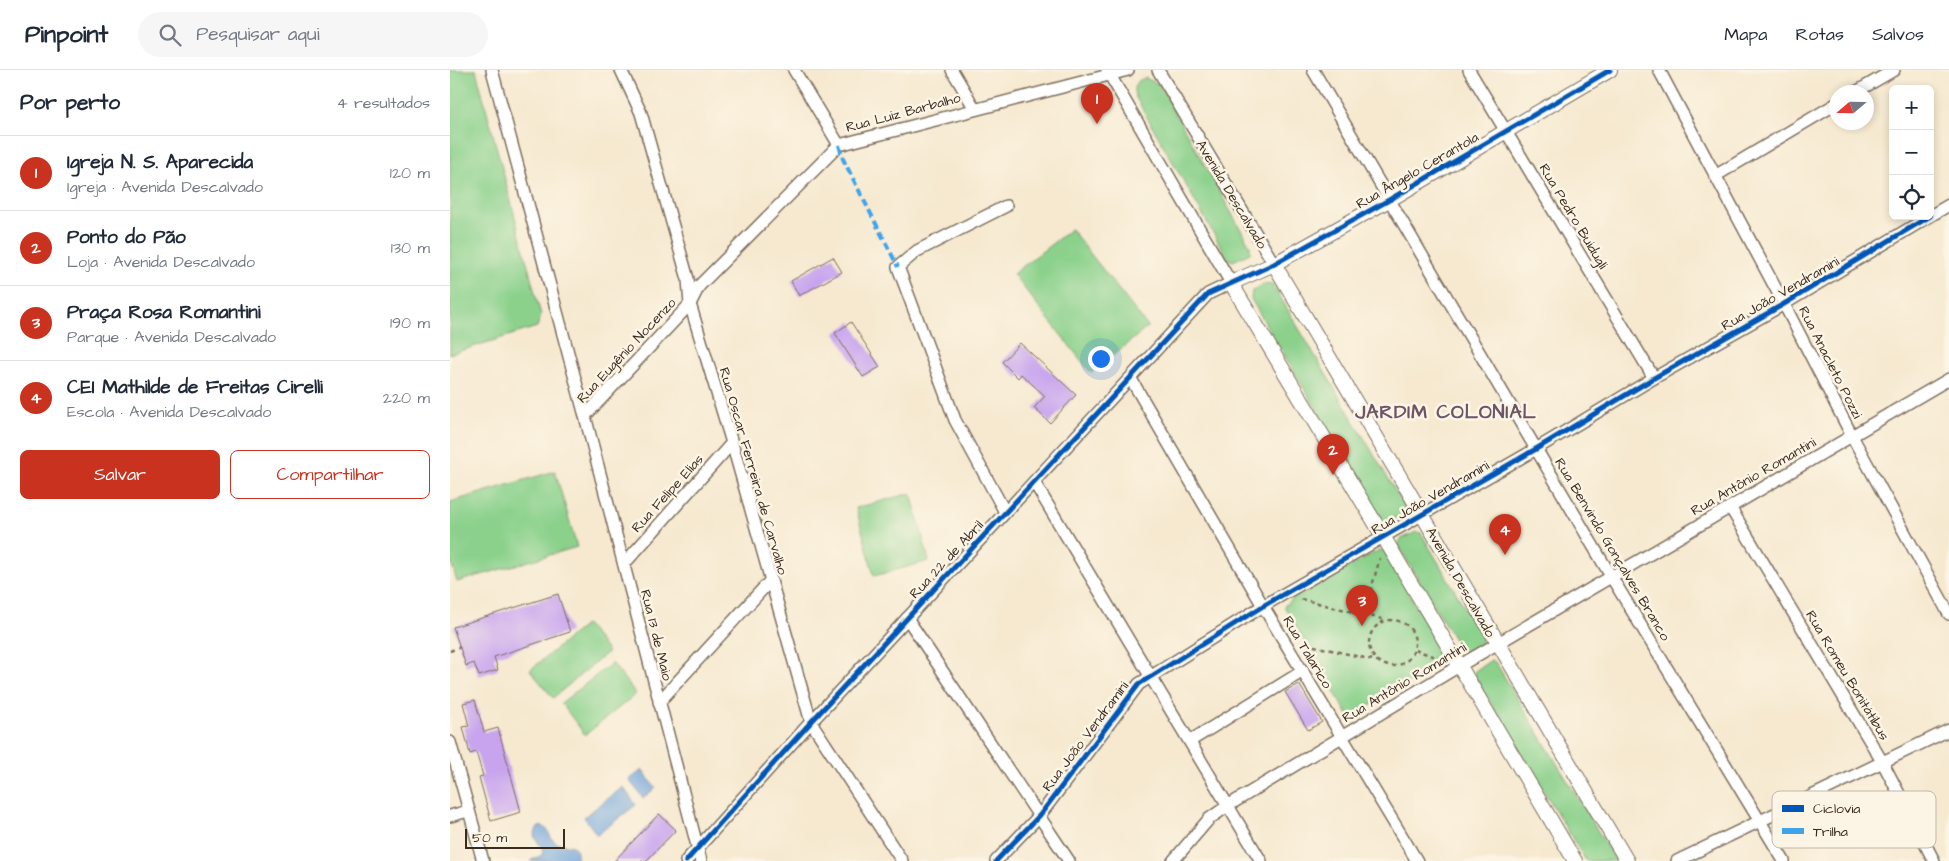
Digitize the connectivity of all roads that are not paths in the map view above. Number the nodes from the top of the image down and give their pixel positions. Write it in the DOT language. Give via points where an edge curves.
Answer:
graph roads {
  1 [pos="492,70"];
  2 [pos="621,70"];
  3 [pos="794,70"];
  4 [pos="952,70"];
  5 [pos="1128,70"];
  6 [pos="1158,70"];
  7 [pos="1313,70"];
  8 [pos="1469,70"];
  9 [pos="1610,70"];
  10 [pos="1659,70"];
  11 [pos="1894,70"];
  12 [pos="1108,72"];
  13 [pos="1868,85"];
  14 [pos="1829,108"];
  15 [pos="975,109"];
  16 [pos="1506,131"];
  17 [pos="838,145"];
  18 [pos="1715,176"];
  19 [pos="1389,200"];
  20 [pos="1949,205"];
  21 [pos="1006,206"];
  22 [pos="1934,214"];
  23 [pos="1923,220"];
  24 [pos="1274,264"];
  25 [pos="1231,283"];
  26 [pos="690,304"];
  27 [pos="1784,304"];
  28 [pos="1654,378"];
  29 [pos="1131,379"];
  30 [pos="1949,379"];
  31 [pos="585,416"];
  32 [pos="1852,436"];
  33 [pos="732,443"];
  34 [pos="1536,449"];
  35 [pos="1034,482"];
  36 [pos="1730,507"];
  37 [pos="1005,512"];
  38 [pos="1422,514"];
  39 [pos="1383,543"];
  40 [pos="624,564"];
  41 [pos="1612,578"];
  42 [pos="770,581"];
  43 [pos="1263,606"];
  44 [pos="1949,614"];
  45 [pos="907,618"];
  46 [pos="1497,644"];
  47 [pos="1453,663"];
  48 [pos="1303,671"];
  49 [pos="1151,677"];
  50 [pos="658,702"];
  51 [pos="812,722"];
  52 [pos="1949,730"];
  53 [pos="1342,737"];
  54 [pos="1190,741"];
  55 [pos="450,744"];
  56 [pos="1883,763"];
  57 [pos="1823,791"];
  58 [pos="1898,791"];
  59 [pos="1228,805"];
  60 [pos="468,811"];
  61 [pos="1040,815"];
  62 [pos="1772,815"];
  63 [pos="450,816"];
  64 [pos="1761,820"];
  65 [pos="1772,840"];
  66 [pos="1777,848"];
  67 [pos="1927,848"];
  68 [pos="697,849"];
  69 [pos="483,861"];
  70 [pos="686,861"];
  71 [pos="701,861"];
  72 [pos="902,861"];
  73 [pos="996,861"];
  74 [pos="1069,861"];
  75 [pos="1173,861"];
  76 [pos="1261,861"];
  77 [pos="1417,861"];
  78 [pos="1575,861"];
  79 [pos="1627,861"];
  80 [pos="1677,861"];
  81 [pos="1784,861"];
  82 [pos="1934,861"];
  1 -- 31 [label="street, Rua 13 de Maio"];
  2 -- 26 [label="street, Rua Oscar Ferreira de Carvalho" via="641,113 688,279"];
  3 -- 17 [label="street"];
  4 -- 15 [label="street"];
  5 -- 12 [label="street, Rua Luiz Barbalho"];
  6 -- 24 [label="street, Avenida Descalvado"];
  7 -- 19 [label="street, Rua Benvindo Gonçalves Branco"];
  8 -- 16 [label="street, Rua Pedro Buidugli"];
  9 -- 16 [label="street, Rua Ângelo Cerantola"];
  10 -- 18 [label="street, Rua Anacleto Pozzi"];
  11 -- 13 [label="street"];
  12 -- 15 [label="street, Rua Luiz Barbalho"];
  12 -- 25 [label="street"];
  14 -- 18 [label="street"];
  15 -- 17 [label="street, Rua Luiz Barbalho"];
  16 -- 19 [label="street, Rua Ângelo Cerantola"];
  16 -- 28 [label="street, Rua Pedro Buidugli"];
  17 -- 26 [label="street, Rua Luiz Barbalho" via="699,286"];
  18 -- 27 [label="street, Rua Anacleto Pozzi"];
  19 -- 24 [label="street, Rua Ângelo Cerantola"];
  19 -- 34 [label="street, Rua Benvindo Gonçalves Branco"];
  20 -- 22 [label="street, Rua João Vendramini"];
  21 -- 37 [label="street" via="917,251 898,266 955,420"];
  23 -- 27 [label="street, Rua João Vendramini"];
  24 -- 25 [label="street, Rua Ângelo Cerantola"];
  24 -- 38 [label="street, Avenida Descalvado"];
  25 -- 29 [label="street, Rua 22 de Abril" via="1208,294"];
  25 -- 39 [label="street"];
  26 -- 31 [label="street, Rua Eugênio Nocenzo"];
  26 -- 33 [label="street, Rua Oscar Ferreira de Carvalho"];
  27 -- 28 [label="street, Rua João Vendramini"];
  27 -- 32 [label="street, Rua Anacleto Pozzi"];
  28 -- 34 [label="street, Rua João Vendramini"];
  29 -- 35 [label="street, Rua 22 de Abril"];
  29 -- 43 [label="street, Rua Talarico"];
  30 -- 32 [label="street, Rua Antônio Romantini"];
  31 -- 40 [label="street, Rua 13 de Maio"];
  32 -- 36 [label="street, Rua Antônio Romantini"];
  32 -- 44 [label="street, Rua Anacleto Pozzi"];
  33 -- 40 [label="street, Rua Felipe Elias"];
  33 -- 42 [label="street, Rua Oscar Ferreira de Carvalho"];
  34 -- 38 [label="street, Rua João Vendramini"];
  34 -- 41 [label="street, Rua Benvindo Gonçalves Branco"];
  35 -- 37 [label="street, Rua 22 de Abril"];
  35 -- 49 [label="street"];
  36 -- 41 [label="street, Rua Antônio Romantini"];
  36 -- 56 [label="street, Rua Romeu Bonitátibus"];
  37 -- 45 [label="street, Rua 22 de Abril"];
  38 -- 39 [label="street, Rua João Vendramini"];
  38 -- 46 [label="street, Avenida Descalvado"];
  39 -- 43 [label="street, Rua João Vendramini"];
  39 -- 47 [label="street"];
  40 -- 50 [label="street, Rua 13 de Maio"];
  41 -- 46 [label="street, Rua Antônio Romantini"];
  41 -- 64 [label="street, Rua Benvindo Gonçalves Branco"];
  42 -- 50 [label="street"];
  42 -- 51 [label="street, Rua Oscar Ferreira de Carvalho"];
  43 -- 48 [label="street, Rua Talarico"];
  43 -- 49 [label="street, Rua João Vendramini"];
  45 -- 51 [label="street, Rua 22 de Abril"];
  45 -- 61 [label="street"];
  46 -- 47 [label="street, Rua Antônio Romantini"];
  46 -- 79 [label="street, Avenida Descalvado"];
  47 -- 53 [label="street, Rua Antônio Romantini"];
  47 -- 78 [label="street"];
  48 -- 53 [label="street, Rua Talarico"];
  48 -- 54 [label="street"];
  49 -- 54 [label="street"];
  49 -- 61 [label="street, Rua João Vendramini" via="1139,684"];
  50 -- 68 [label="street, Rua 13 de Maio"];
  51 -- 68 [label="street, Rua 22 de Abril"];
  51 -- 72 [label="street, Rua Oscar Ferreira de Carvalho"];
  52 -- 56 [label="street"];
  53 -- 59 [label="street, Rua Antônio Romantini"];
  53 -- 77 [label="street, Rua Talarico"];
  54 -- 59 [label="street"];
  55 -- 60 [label="street"];
  56 -- 57 [label="street"];
  56 -- 58 [label="street, Rua Romeu Bonitátibus"];
  59 -- 75 [label="street, Rua Antônio Romantini" via="1210,819"];
  59 -- 76 [label="street"];
  60 -- 63 [label="street"];
  60 -- 69 [label="street"];
  61 -- 73 [label="street, Rua João Vendramini"];
  61 -- 74 [label="street"];
  62 -- 64 [label="street"];
  64 -- 65 [label="street, Rua Benvindo Gonçalves Branco"];
  64 -- 80 [label="street"];
  66 -- 81 [label="street, Rua Benvindo Gonçalves Branco"];
  67 -- 82 [label="street, Rua Romeu Bonitátibus"];
  68 -- 70 [label="street, Rua 22 de Abril"];
  68 -- 71 [label="street, Rua 13 de Maio"];
}
